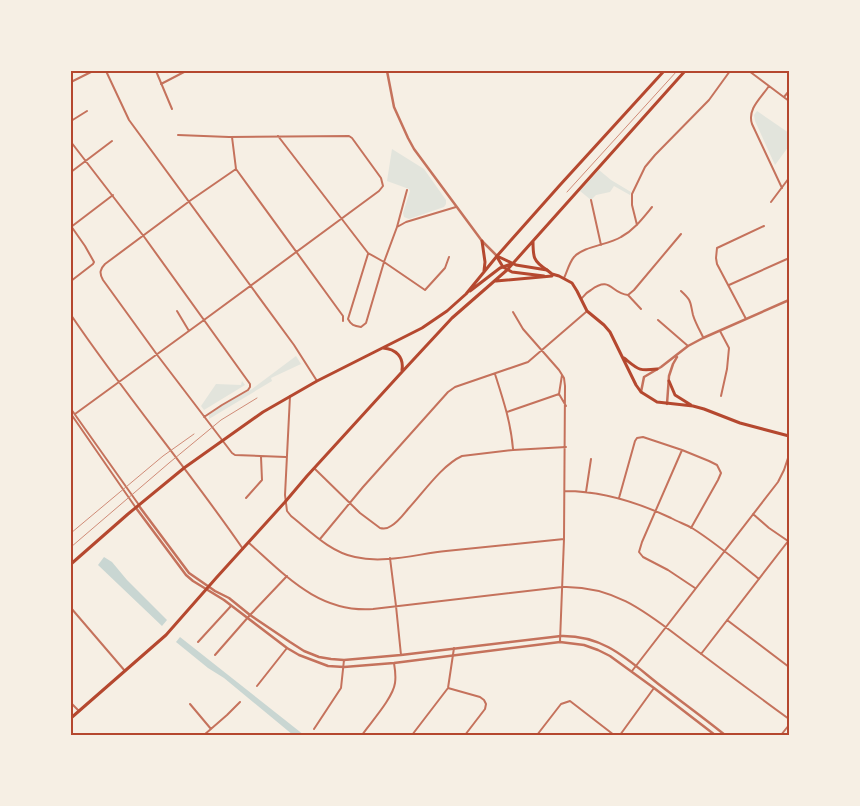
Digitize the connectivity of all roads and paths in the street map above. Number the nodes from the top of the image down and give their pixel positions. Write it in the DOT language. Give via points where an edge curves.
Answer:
graph roads {
  1 [pos="93,71"];
  2 [pos="106,71"];
  3 [pos="156,71"];
  4 [pos="186,71"];
  5 [pos="387,71"];
  6 [pos="664,71"];
  7 [pos="685,71"];
  8 [pos="730,71"];
  9 [pos="749,71"];
  10 [pos="756,71"];
  11 [pos="753,74"];
  12 [pos="71,82"];
  13 [pos="161,84"];
  14 [pos="769,86"];
  15 [pos="789,91"];
  16 [pos="784,98"];
  17 [pos="789,101"];
  18 [pos="172,109"];
  19 [pos="86,110"];
  20 [pos="71,121"];
  21 [pos="178,135"];
  22 [pos="278,136"];
  23 [pos="232,137"];
  24 [pos="112,141"];
  25 [pos="71,142"];
  26 [pos="86,161"];
  27 [pos="236,169"];
  28 [pos="71,172"];
  29 [pos="789,178"];
  30 [pos="782,188"];
  31 [pos="407,190"];
  32 [pos="113,196"];
  33 [pos="591,200"];
  34 [pos="189,201"];
  35 [pos="771,202"];
  36 [pos="456,207"];
  37 [pos="652,207"];
  38 [pos="341,218"];
  39 [pos="637,224"];
  40 [pos="71,226"];
  41 [pos="764,226"];
  42 [pos="397,227"];
  43 [pos="682,234"];
  44 [pos="144,236"];
  45 [pos="533,240"];
  46 [pos="482,241"];
  47 [pos="601,245"];
  48 [pos="297,252"];
  49 [pos="368,253"];
  50 [pos="497,256"];
  51 [pos="449,257"];
  52 [pos="787,259"];
  53 [pos="384,262"];
  54 [pos="512,264"];
  55 [pos="505,268"];
  56 [pos="547,270"];
  57 [pos="483,274"];
  58 [pos="552,276"];
  59 [pos="559,276"];
  60 [pos="564,278"];
  61 [pos="71,281"];
  62 [pos="495,282"];
  63 [pos="729,285"];
  64 [pos="250,286"];
  65 [pos="681,291"];
  66 [pos="466,294"];
  67 [pos="628,295"];
  68 [pos="581,300"];
  69 [pos="789,300"];
  70 [pos="641,309"];
  71 [pos="177,311"];
  72 [pos="513,312"];
  73 [pos="585,312"];
  74 [pos="71,315"];
  75 [pos="746,319"];
  76 [pos="204,320"];
  77 [pos="658,320"];
  78 [pos="343,321"];
  79 [pos="720,330"];
  80 [pos="189,331"];
  81 [pos="704,338"];
  82 [pos="688,346"];
  83 [pos="380,349"];
  84 [pos="542,350"];
  85 [pos="156,354"];
  86 [pos="678,355"];
  87 [pos="622,356"];
  88 [pos="668,361"];
  89 [pos="672,364"];
  90 [pos="657,369"];
  91 [pos="401,373"];
  92 [pos="496,374"];
  93 [pos="562,374"];
  94 [pos="119,381"];
  95 [pos="317,381"];
  96 [pos="669,381"];
  97 [pos="641,392"];
  98 [pos="559,394"];
  99 [pos="290,396"];
  100 [pos="720,396"];
  101 [pos="667,404"];
  102 [pos="566,406"];
  103 [pos="693,406"];
  104 [pos="71,409"];
  105 [pos="507,412"];
  106 [pos="71,414"];
  107 [pos="75,414"];
  108 [pos="204,417"];
  109 [pos="789,436"];
  110 [pos="223,440"];
  111 [pos="566,447"];
  112 [pos="513,450"];
  113 [pos="682,450"];
  114 [pos="789,455"];
  115 [pos="261,457"];
  116 [pos="286,457"];
  117 [pos="591,459"];
  118 [pos="184,468"];
  119 [pos="314,468"];
  120 [pos="565,491"];
  121 [pos="586,492"];
  122 [pos="246,498"];
  123 [pos="619,498"];
  124 [pos="285,502"];
  125 [pos="350,503"];
  126 [pos="137,507"];
  127 [pos="656,511"];
  128 [pos="753,514"];
  129 [pos="691,528"];
  130 [pos="320,539"];
  131 [pos="564,539"];
  132 [pos="788,540"];
  133 [pos="249,543"];
  134 [pos="243,550"];
  135 [pos="724,551"];
  136 [pos="390,558"];
  137 [pos="71,564"];
  138 [pos="287,576"];
  139 [pos="759,579"];
  140 [pos="562,587"];
  141 [pos="208,588"];
  142 [pos="695,588"];
  143 [pos="230,606"];
  144 [pos="396,606"];
  145 [pos="71,608"];
  146 [pos="250,614"];
  147 [pos="247,618"];
  148 [pos="727,620"];
  149 [pos="666,627"];
  150 [pos="561,636"];
  151 [pos="198,642"];
  152 [pos="560,642"];
  153 [pos="287,648"];
  154 [pos="454,648"];
  155 [pos="701,654"];
  156 [pos="215,655"];
  157 [pos="401,655"];
  158 [pos="453,655"];
  159 [pos="344,660"];
  160 [pos="394,663"];
  161 [pos="636,665"];
  162 [pos="344,667"];
  163 [pos="789,667"];
  164 [pos="125,671"];
  165 [pos="632,671"];
  166 [pos="257,686"];
  167 [pos="448,688"];
  168 [pos="654,688"];
  169 [pos="71,702"];
  170 [pos="240,702"];
  171 [pos="190,704"];
  172 [pos="79,711"];
  173 [pos="71,718"];
  174 [pos="789,719"];
  175 [pos="789,725"];
  176 [pos="211,729"];
  177 [pos="314,729"];
  178 [pos="204,735"];
  179 [pos="362,735"];
  180 [pos="412,735"];
  181 [pos="465,735"];
  182 [pos="537,735"];
  183 [pos="614,735"];
  184 [pos="620,735"];
  185 [pos="715,735"];
  186 [pos="725,735"];
  187 [pos="781,735"];
  1 -- 12 [label="street"];
  2 -- 34 [label="street" via="129,120"];
  3 -- 13 [label="street"];
  4 -- 13 [label="street"];
  5 -- 36 [label="street" via="394,107 408,138"];
  6 -- 50 [label="main road"];
  7 -- 45 [label="main road"];
  8 -- 39 [label="street" via="709,100 645,167 632,194"];
  9 -- 11 [label="street"];
  10 -- 11 [label="street"];
  11 -- 14 [label="street"];
  13 -- 18 [label="street"];
  14 -- 16 [label="street"];
  14 -- 30 [label="street" via="750,118"];
  15 -- 16 [label="street"];
  16 -- 17 [label="street"];
  19 -- 20 [label="street"];
  21 -- 23 [label="street"];
  22 -- 23 [label="street"];
  22 -- 38 [label="street"];
  22 -- 38 [label="street" via="352,138 382,179 383,186"];
  23 -- 27 [label="street"];
  24 -- 26 [label="street"];
  25 -- 26 [label="street"];
  26 -- 28 [label="street"];
  26 -- 32 [label="street"];
  27 -- 34 [label="street"];
  27 -- 48 [label="street"];
  29 -- 30 [label="street"];
  30 -- 35 [label="street"];
  31 -- 42 [label="street"];
  32 -- 40 [label="street"];
  32 -- 44 [label="street"];
  33 -- 47 [label="street"];
  34 -- 44 [label="street"];
  34 -- 64 [label="street"];
  36 -- 42 [label="street"];
  36 -- 46 [label="street"];
  37 -- 39 [label="street"];
  38 -- 48 [label="street"];
  38 -- 49 [label="street"];
  39 -- 47 [label="street" via="620,238"];
  40 -- 61 [label="street" via="94,262"];
  41 -- 63 [label="street" via="717,248 716,261"];
  42 -- 53 [label="street"];
  43 -- 67 [label="street"];
  44 -- 76 [label="street"];
  44 -- 85 [label="street" via="105,264 100,274"];
  45 -- 54 [label="main road"];
  45 -- 56 [label="main road" via="536,261"];
  46 -- 50 [label="street"];
  46 -- 57 [label="main road"];
  47 -- 60 [label="street" via="574,257"];
  48 -- 64 [label="street"];
  48 -- 78 [label="street" via="343,316"];
  49 -- 53 [label="street"];
  49 -- 53 [label="street" via="348,319 355,326 361,327 366,322"];
  50 -- 54 [label="main road"];
  50 -- 55 [label="main road"];
  50 -- 57 [label="main road"];
  51 -- 53 [label="street" via="445,268 425,290"];
  52 -- 63 [label="street"];
  54 -- 55 [label="main road"];
  54 -- 56 [label="main road"];
  55 -- 58 [label="main road" via="512,272"];
  55 -- 62 [label="main road"];
  55 -- 66 [label="main road"];
  56 -- 59 [label="main road"];
  57 -- 66 [label="main road"];
  58 -- 59 [label="main road"];
  58 -- 62 [label="main road"];
  59 -- 60 [label="main road"];
  60 -- 68 [label="main road" via="574,285"];
  62 -- 91 [label="main road" via="452,318"];
  63 -- 75 [label="street"];
  64 -- 76 [label="street"];
  64 -- 95 [label="street"];
  65 -- 81 [label="street" via="688,298"];
  66 -- 83 [label="main road" via="422,328"];
  67 -- 68 [label="street" via="601,284"];
  67 -- 70 [label="street"];
  68 -- 73 [label="main road"];
  69 -- 75 [label="street"];
  71 -- 80 [label="street"];
  72 -- 84 [label="street"];
  73 -- 84 [label="street"];
  73 -- 87 [label="main road" via="609,329"];
  74 -- 94 [label="street"];
  75 -- 79 [label="street"];
  76 -- 80 [label="street"];
  76 -- 108 [label="street" via="250,384 248,390"];
  77 -- 82 [label="street"];
  79 -- 81 [label="street"];
  79 -- 100 [label="street" via="728,348"];
  80 -- 85 [label="street"];
  81 -- 82 [label="street"];
  82 -- 86 [label="street"];
  83 -- 91 [label="main road" via="390,349 398,354 402,363"];
  83 -- 95 [label="main road"];
  84 -- 92 [label="street" via="528,362"];
  84 -- 93 [label="street"];
  85 -- 94 [label="street"];
  85 -- 108 [label="street"];
  86 -- 88 [label="street"];
  86 -- 89 [label="street"];
  87 -- 90 [label="main road" via="641,370"];
  87 -- 97 [label="main road"];
  88 -- 89 [label="street" via="672,360"];
  88 -- 90 [label="street"];
  89 -- 96 [label="street"];
  90 -- 97 [label="street" via="644,377"];
  91 -- 119 [label="main road"];
  92 -- 105 [label="street"];
  92 -- 125 [label="street" via="448,392"];
  93 -- 98 [label="street"];
  93 -- 102 [label="street"];
  94 -- 107 [label="street"];
  94 -- 118 [label="street"];
  95 -- 99 [label="main road"];
  96 -- 101 [label="street"];
  96 -- 103 [label="main road" via="675,395"];
  97 -- 101 [label="main road" via="654,401"];
  98 -- 102 [label="street"];
  98 -- 105 [label="street"];
  99 -- 110 [label="main road"];
  99 -- 116 [label="street"];
  101 -- 103 [label="main road"];
  102 -- 111 [label="street"];
  103 -- 109 [label="main road"];
  104 -- 107 [label="street"];
  105 -- 112 [label="street"];
  106 -- 126 [label="street"];
  107 -- 126 [label="street"];
  108 -- 110 [label="street"];
  110 -- 115 [label="street" via="234,455"];
  110 -- 118 [label="main road"];
  111 -- 112 [label="street"];
  111 -- 120 [label="street"];
  112 -- 125 [label="street" via="454,459 389,528 380,528"];
  113 -- 123 [label="street" via="644,437 637,438"];
  113 -- 127 [label="street"];
  113 -- 129 [label="street" via="713,463 721,473"];
  114 -- 128 [label="street" via="780,478"];
  115 -- 116 [label="street"];
  115 -- 122 [label="street" via="262,480"];
  116 -- 124 [label="street"];
  117 -- 121 [label="street"];
  118 -- 126 [label="main road"];
  118 -- 134 [label="street"];
  119 -- 124 [label="main road"];
  119 -- 125 [label="street"];
  120 -- 121 [label="street"];
  120 -- 131 [label="street"];
  121 -- 123 [label="street"];
  123 -- 127 [label="street"];
  124 -- 130 [label="street" via="286,511"];
  124 -- 133 [label="main road"];
  125 -- 130 [label="street"];
  126 -- 137 [label="main road"];
  126 -- 141 [label="street" via="186,576"];
  127 -- 129 [label="street"];
  127 -- 142 [label="street" via="639,552"];
  128 -- 132 [label="street"];
  128 -- 135 [label="street"];
  129 -- 135 [label="street"];
  130 -- 136 [label="street" via="354,557"];
  131 -- 136 [label="street"];
  131 -- 140 [label="street"];
  132 -- 139 [label="street"];
  133 -- 134 [label="main road"];
  133 -- 138 [label="street"];
  134 -- 141 [label="main road"];
  135 -- 139 [label="street"];
  135 -- 142 [label="street"];
  136 -- 144 [label="street"];
  138 -- 144 [label="street" via="295,584 334,605 368,610"];
  138 -- 146 [label="street"];
  139 -- 148 [label="street"];
  140 -- 144 [label="street"];
  140 -- 149 [label="street" via="588,588 614,595"];
  140 -- 150 [label="street"];
  141 -- 143 [label="street"];
  141 -- 146 [label="street" via="229,598"];
  141 -- 164 [label="main road" via="166,636"];
  142 -- 149 [label="street"];
  143 -- 147 [label="street"];
  143 -- 151 [label="street"];
  144 -- 157 [label="street"];
  145 -- 164 [label="street"];
  146 -- 147 [label="street"];
  146 -- 159 [label="street" via="304,651 319,657"];
  147 -- 153 [label="street"];
  147 -- 156 [label="street"];
  148 -- 155 [label="street"];
  148 -- 163 [label="street"];
  149 -- 155 [label="street"];
  149 -- 161 [label="street"];
  150 -- 152 [label="street"];
  150 -- 154 [label="street"];
  150 -- 161 [label="street" via="600,643"];
  152 -- 158 [label="street"];
  152 -- 165 [label="street" via="598,650"];
  153 -- 162 [label="street" via="312,661"];
  153 -- 166 [label="street"];
  154 -- 157 [label="street"];
  154 -- 158 [label="street"];
  155 -- 174 [label="street"];
  157 -- 159 [label="street"];
  158 -- 160 [label="street"];
  158 -- 167 [label="street"];
  159 -- 162 [label="street"];
  160 -- 162 [label="street"];
  160 -- 179 [label="street" via="394,688"];
  161 -- 165 [label="street"];
  161 -- 186 [label="street"];
  162 -- 177 [label="street" via="341,688"];
  164 -- 172 [label="main road"];
  165 -- 168 [label="street"];
  167 -- 180 [label="street"];
  167 -- 181 [label="street" via="480,697 486,704"];
  168 -- 184 [label="street"];
  168 -- 185 [label="street"];
  169 -- 172 [label="street"];
  170 -- 176 [label="street"];
  171 -- 176 [label="street"];
  172 -- 173 [label="main road"];
  175 -- 187 [label="street"];
  176 -- 178 [label="street"];
  182 -- 183 [label="street" via="561,704 570,701"];
}
